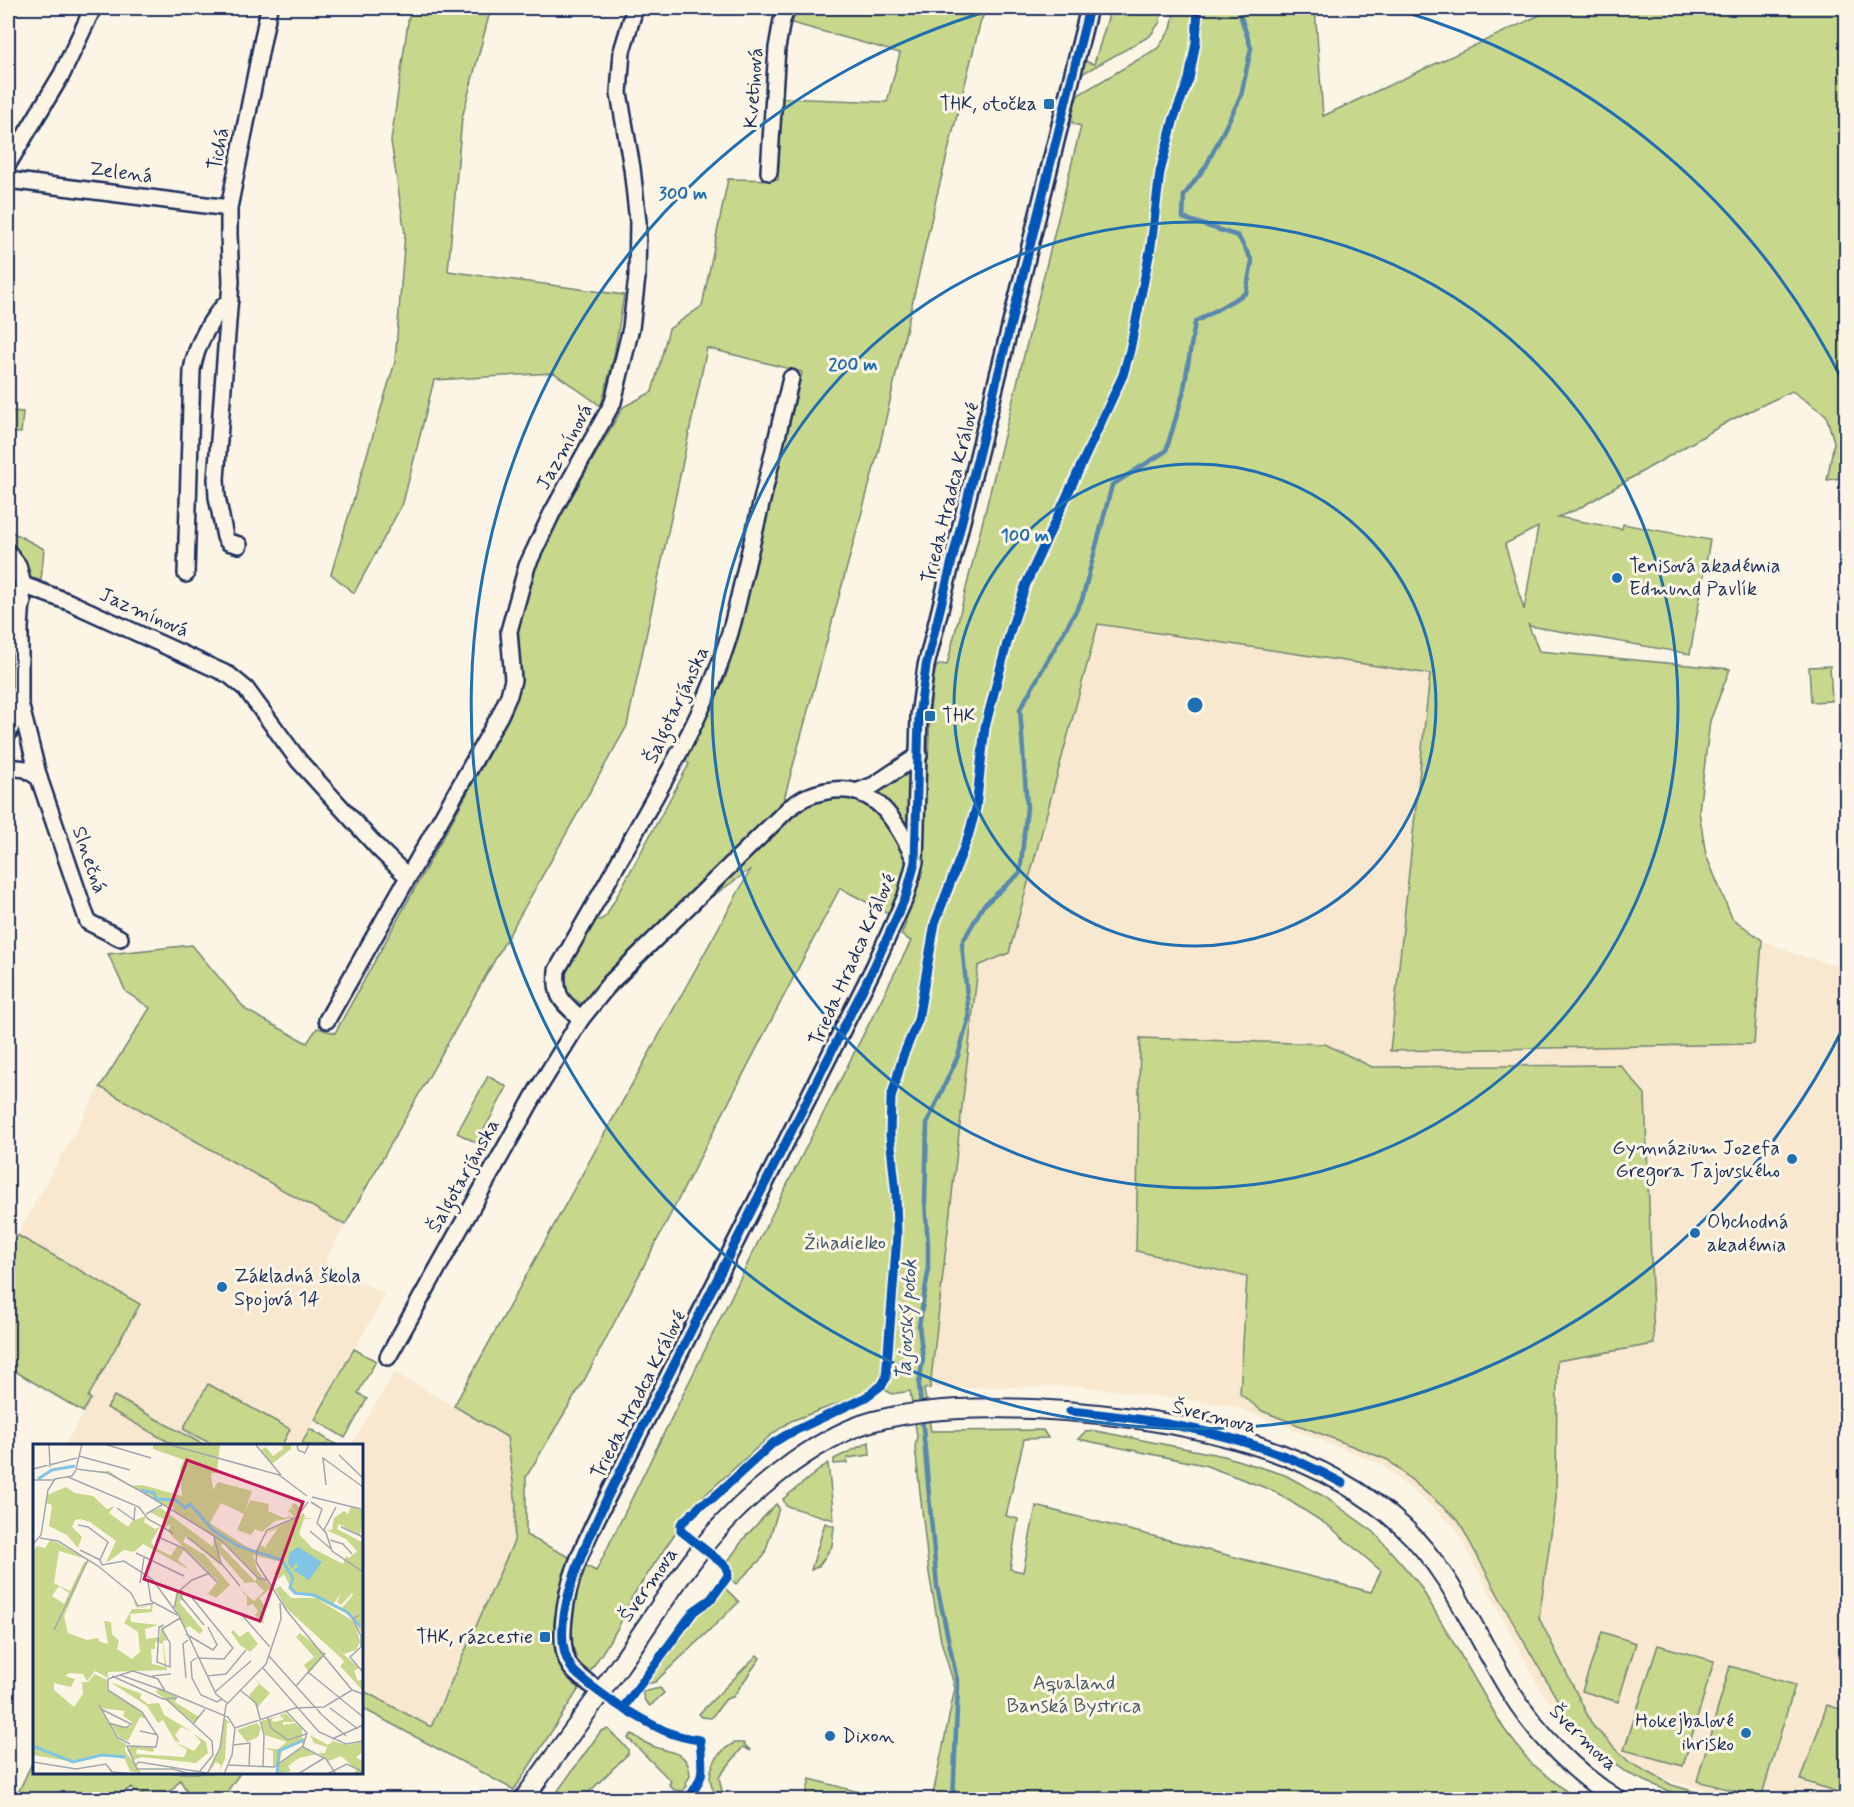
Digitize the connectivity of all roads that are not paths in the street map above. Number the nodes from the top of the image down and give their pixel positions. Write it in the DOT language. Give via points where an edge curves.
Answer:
graph roads {
  1 [pos="93,8"];
  2 [pos="269,8"];
  3 [pos="634,8"];
  4 [pos="787,8"];
  5 [pos="1089,8"];
  6 [pos="8,164"];
  7 [pos="769,172"];
  8 [pos="8,180"];
  9 [pos="229,208"];
  10 [pos="230,300"];
  11 [pos="791,378"];
  12 [pos="239,545"];
  13 [pos="8,552"];
  14 [pos="186,574"];
  15 [pos="23,585"];
  16 [pos="8,593"];
  17 [pos="23,602"];
  18 [pos="20,703"];
  19 [pos="8,734"];
  20 [pos="920,755"];
  21 [pos="8,767"];
  22 [pos="39,778"];
  23 [pos="856,792"];
  24 [pos="915,862"];
  25 [pos="408,877"];
  26 [pos="120,938"];
  27 [pos="581,1019"];
  28 [pos="327,1020"];
  29 [pos="388,1357"];
  30 [pos="601,1692"];
  31 [pos="523,1800"];
  32 [pos="1618,1800"];
  1 -- 6 [label="street" via="62,74"];
  2 -- 9 [label="street, Tichá"];
  3 -- 25 [label="street, Jazmínová" via="622,51 619,93 635,194 639,249 635,304 619,383 606,417 527,566 509,631 513,680 509,695"];
  4 -- 7 [label="street, Kvetinová" via="777,48"];
  5 -- 20 [label="street, Trieda Hradca Králové" via="926,666 919,716"];
  8 -- 9 [label="street, Zelená"];
  9 -- 10 [label="street, Tichá"];
  10 -- 12 [label="street, Tichá" via="216,479 225,537"];
  10 -- 14 [label="street" via="214,317 192,370"];
  11 -- 27 [label="street, Šalgotarjánska" via="733,622 713,684 678,757 557,970 556,987 562,1001"];
  13 -- 15 [label="street, Slnečná" via="18,565"];
  15 -- 17 [label="street, Slnečná"];
  15 -- 25 [label="street, Jazmínová" via="229,675 246,689 299,761"];
  16 -- 17 [label="street"];
  17 -- 18 [label="street, Slnečná"];
  18 -- 19 [label="street, Slnečná"];
  18 -- 22 [label="street, Slnečná"];
  20 -- 23 [label="street, Šalgotarjánska"];
  20 -- 24 [label="street, Trieda Hradca Králové"];
  21 -- 22 [label="street" via="26,769"];
  22 -- 26 [label="street, Slnečná" via="88,921"];
  23 -- 24 [label="street, Šalgotarjánska" via="886,809"];
  23 -- 27 [label="street, Šalgotarjánska" via="826,791 807,796 789,808 610,983"];
  24 -- 30 [label="street, Trieda Hradca Králové" via="906,896 874,967 576,1565 566,1604 564,1649 571,1668"];
  25 -- 28 [label="street, Jazmínová"];
  27 -- 29 [label="street, Šalgotarjánska" via="537,1089"];
  30 -- 31 [label="street, Švermova"];
  30 -- 32 [label="street, Švermova" via="702,1548 746,1502 798,1459 874,1421 955,1409 1070,1412 1188,1427 1243,1442 1289,1457 1359,1492 1404,1527 1431,1560 1459,1599 1512,1694 1535,1726 1581,1773"];
}
